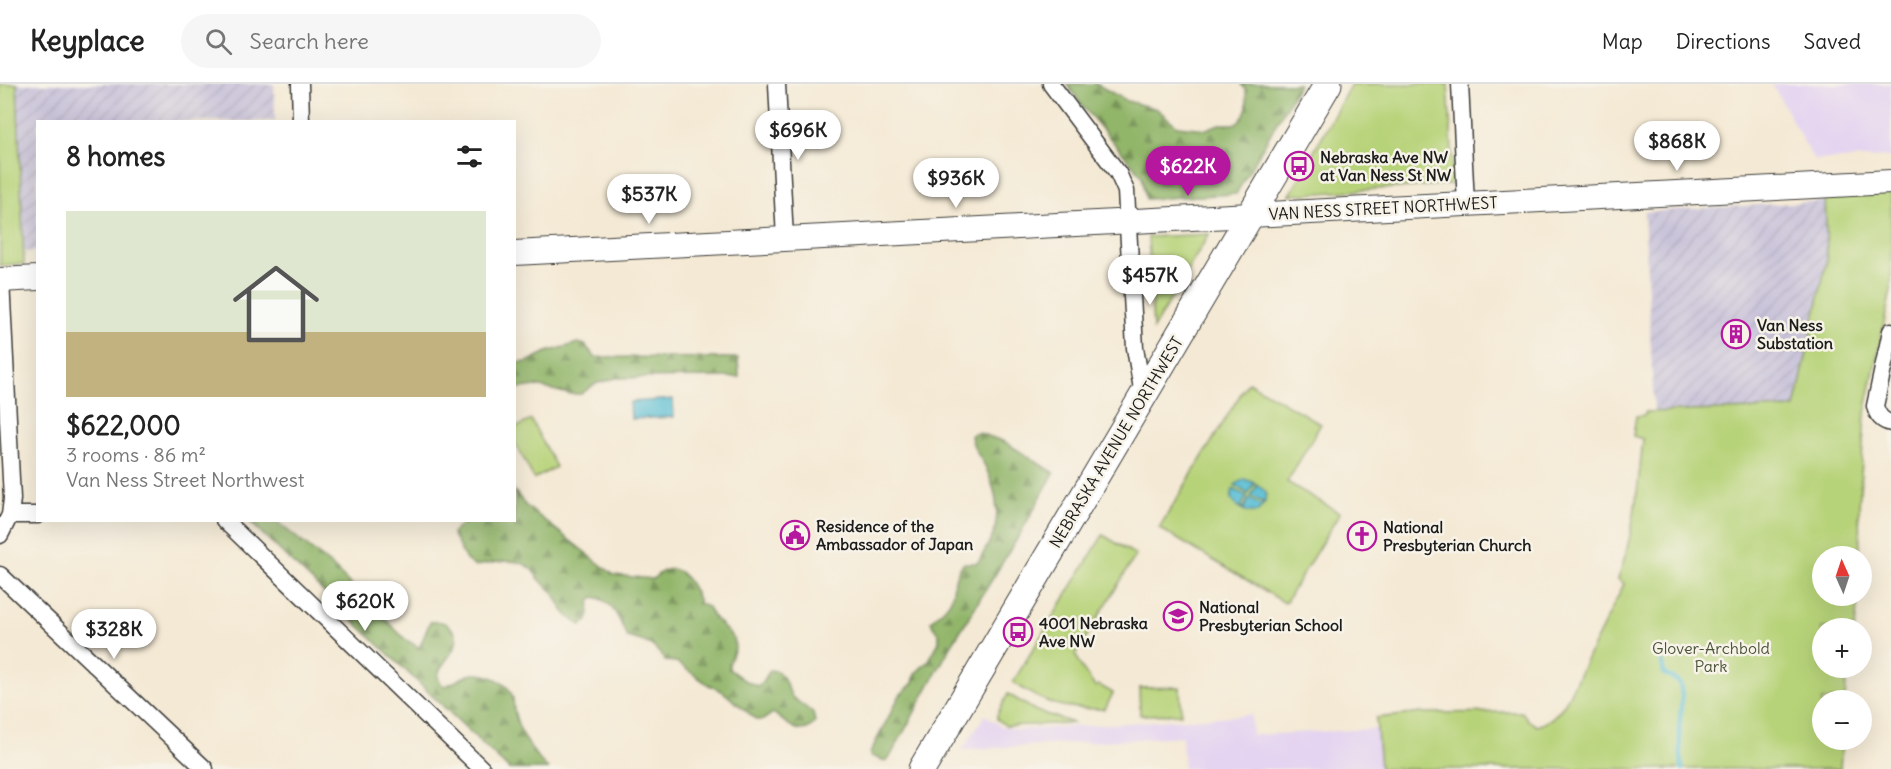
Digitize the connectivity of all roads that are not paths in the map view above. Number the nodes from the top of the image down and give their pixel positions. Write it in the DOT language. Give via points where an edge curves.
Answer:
graph roads {
  1 [pos="300,84"];
  2 [pos="777,84"];
  3 [pos="1051,84"];
  4 [pos="1328,84"];
  5 [pos="1461,84"];
  6 [pos="302,120"];
  7 [pos="1891,182"];
  8 [pos="1466,204"];
  9 [pos="1251,215"];
  10 [pos="1128,221"];
  11 [pos="785,239"];
  12 [pos="516,252"];
  13 [pos="36,278"];
  14 [pos="0,280"];
  15 [pos="1891,331"];
  16 [pos="1143,394"];
  17 [pos="1885,420"];
  18 [pos="10,515"];
  19 [pos="36,515"];
  20 [pos="226,522"];
  21 [pos="0,535"];
  22 [pos="0,575"];
  23 [pos="205,769"];
  24 [pos="482,769"];
  25 [pos="922,769"];
  1 -- 6 [label="street"];
  2 -- 11 [label="street"];
  3 -- 10 [label="street" via="1121,177"];
  4 -- 9 [label="main road, NEBRASKA AVENUE NORTHWEST"];
  5 -- 8 [label="street"];
  7 -- 8 [label="street, VAN NESS STREET NORTHWEST"];
  8 -- 9 [label="street, VAN NESS STREET NORTHWEST"];
  9 -- 10 [label="street, VAN NESS STREET NORTHWEST"];
  9 -- 16 [label="main road, NEBRASKA AVENUE NORTHWEST"];
  10 -- 11 [label="street, VAN NESS STREET NORTHWEST"];
  10 -- 16 [label="street" via="1135,348"];
  11 -- 12 [label="street, VAN NESS STREET NORTHWEST"];
  13 -- 14 [label="street"];
  14 -- 18 [label="street"];
  15 -- 17 [label="street" via="1875,406"];
  16 -- 25 [label="main road, NEBRASKA AVENUE NORTHWEST"];
  18 -- 19 [label="street"];
  18 -- 21 [label="street"];
  20 -- 24 [label="street"];
  22 -- 23 [label="street"];
}
